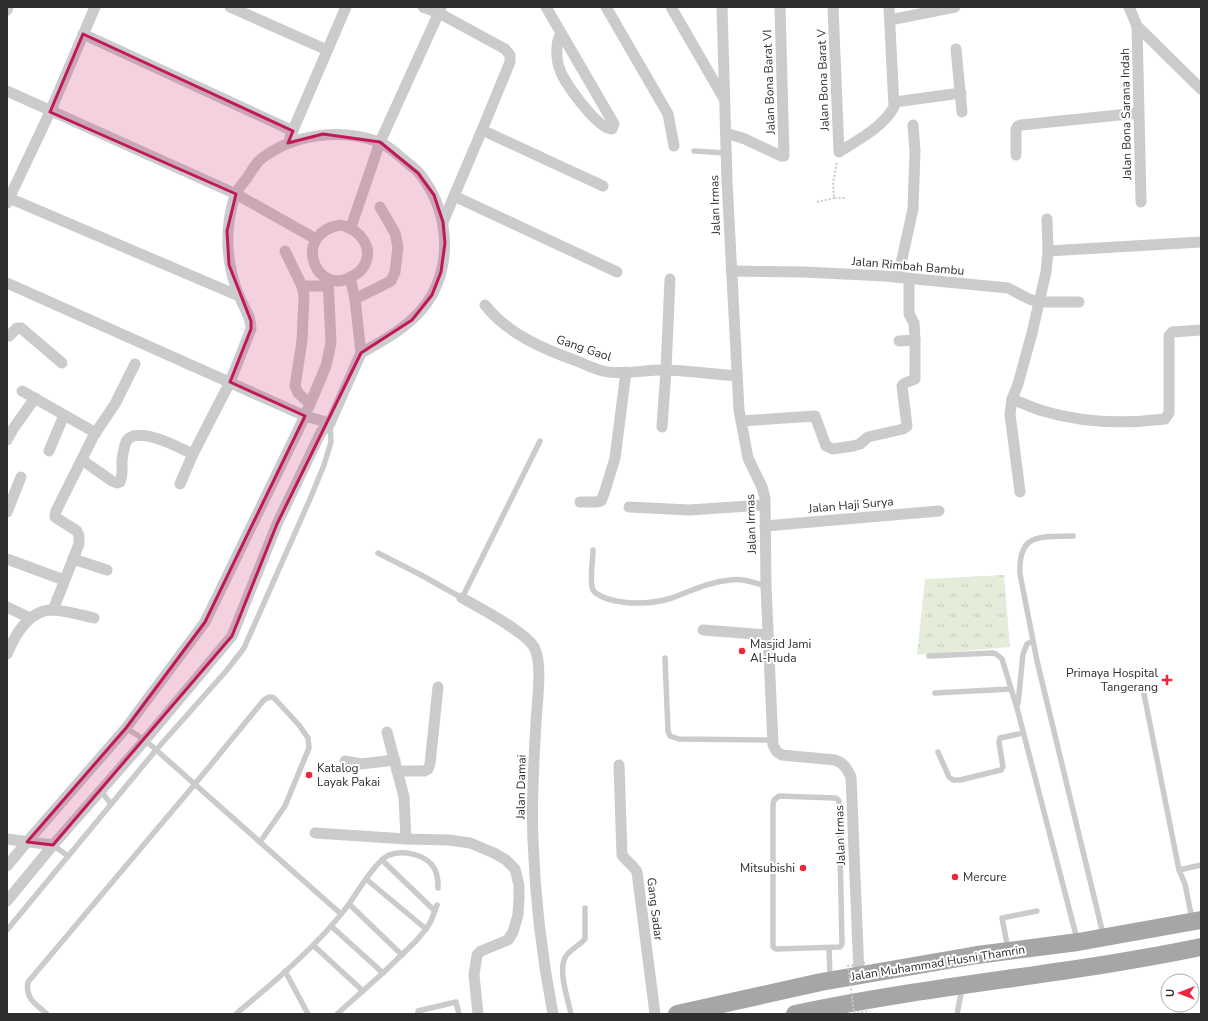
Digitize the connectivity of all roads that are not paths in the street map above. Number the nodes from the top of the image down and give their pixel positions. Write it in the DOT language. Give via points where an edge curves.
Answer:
graph roads {
  1 [pos="96,7"];
  2 [pos="230,7"];
  3 [pos="346,7"];
  4 [pos="423,7"];
  5 [pos="546,7"];
  6 [pos="606,7"];
  7 [pos="671,7"];
  8 [pos="722,7"];
  9 [pos="780,7"];
  10 [pos="833,7"];
  11 [pos="889,7"];
  12 [pos="955,7"];
  13 [pos="1129,7"];
  14 [pos="440,10"];
  15 [pos="890,20"];
  16 [pos="1137,26"];
  17 [pos="561,33"];
  18 [pos="83,34"];
  19 [pos="956,49"];
  20 [pos="327,50"];
  21 [pos="1201,89"];
  22 [pos="7,92"];
  23 [pos="961,93"];
  24 [pos="725,100"];
  25 [pos="895,102"];
  26 [pos="50,112"];
  27 [pos="962,112"];
  28 [pos="1139,113"];
  29 [pos="913,125"];
  30 [pos="482,130"];
  31 [pos="293,131"];
  32 [pos="726,133"];
  33 [pos="380,142"];
  34 [pos="288,143"];
  35 [pos="674,146"];
  36 [pos="694,151"];
  37 [pos="726,153"];
  38 [pos="1016,155"];
  39 [pos="603,186"];
  40 [pos="236,194"];
  41 [pos="454,196"];
  42 [pos="8,201"];
  43 [pos="1141,202"];
  44 [pos="380,207"];
  45 [pos="1047,220"];
  46 [pos="443,222"];
  47 [pos="351,228"];
  48 [pos="316,239"];
  49 [pos="1201,242"];
  50 [pos="285,251"];
  51 [pos="1048,251"];
  52 [pos="731,271"];
  53 [pos="617,272"];
  54 [pos="898,277"];
  55 [pos="350,278"];
  56 [pos="909,278"];
  57 [pos="670,279"];
  58 [pos="7,283"];
  59 [pos="328,283"];
  60 [pos="302,286"];
  61 [pos="239,296"];
  62 [pos="355,299"];
  63 [pos="1039,302"];
  64 [pos="1079,302"];
  65 [pos="485,306"];
  66 [pos="1201,330"];
  67 [pos="7,336"];
  68 [pos="915,340"];
  69 [pos="899,341"];
  70 [pos="361,353"];
  71 [pos="62,363"];
  72 [pos="135,364"];
  73 [pos="666,370"];
  74 [pos="626,372"];
  75 [pos="736,376"];
  76 [pos="230,382"];
  77 [pos="22,391"];
  78 [pos="35,398"];
  79 [pos="1012,399"];
  80 [pos="310,404"];
  81 [pos="64,415"];
  82 [pos="305,416"];
  83 [pos="741,421"];
  84 [pos="330,422"];
  85 [pos="662,427"];
  86 [pos="10,428"];
  87 [pos="96,432"];
  88 [pos="7,440"];
  89 [pos="540,441"];
  90 [pos="49,450"];
  91 [pos="193,454"];
  92 [pos="82,460"];
  93 [pos="21,477"];
  94 [pos="180,484"];
  95 [pos="11,492"];
  96 [pos="1020,492"];
  97 [pos="580,502"];
  98 [pos="766,505"];
  99 [pos="629,507"];
  100 [pos="939,511"];
  101 [pos="7,512"];
  102 [pos="765,526"];
  103 [pos="1073,536"];
  104 [pos="593,550"];
  105 [pos="378,553"];
  106 [pos="73,558"];
  107 [pos="7,559"];
  108 [pos="107,570"];
  109 [pos="64,580"];
  110 [pos="766,586"];
  111 [pos="462,598"];
  112 [pos="7,607"];
  113 [pos="53,610"];
  114 [pos="30,618"];
  115 [pos="94,618"];
  116 [pos="703,630"];
  117 [pos="768,635"];
  118 [pos="1033,641"];
  119 [pos="7,654"];
  120 [pos="929,656"];
  121 [pos="665,658"];
  122 [pos="438,687"];
  123 [pos="1011,689"];
  124 [pos="1143,689"];
  125 [pos="935,693"];
  126 [pos="1017,708"];
  127 [pos="126,728"];
  128 [pos="387,732"];
  129 [pos="1023,733"];
  130 [pos="145,740"];
  131 [pos="772,740"];
  132 [pos="156,750"];
  133 [pos="938,752"];
  134 [pos="395,760"];
  135 [pos="345,761"];
  136 [pos="619,765"];
  137 [pos="397,771"];
  138 [pos="195,784"];
  139 [pos="101,791"];
  140 [pos="111,804"];
  141 [pos="315,833"];
  142 [pos="8,838"];
  143 [pos="406,839"];
  144 [pos="26,842"];
  145 [pos="260,842"];
  146 [pos="53,845"];
  147 [pos="68,856"];
  148 [pos="382,860"];
  149 [pos="1201,865"];
  150 [pos="7,866"];
  151 [pos="1179,870"];
  152 [pos="366,879"];
  153 [pos="438,888"];
  154 [pos="7,901"];
  155 [pos="349,904"];
  156 [pos="585,908"];
  157 [pos="1036,911"];
  158 [pos="341,914"];
  159 [pos="1197,921"];
  160 [pos="331,926"];
  161 [pos="426,929"];
  162 [pos="7,930"];
  163 [pos="1104,937"];
  164 [pos="1078,942"];
  165 [pos="313,945"];
  166 [pos="1201,947"];
  167 [pos="829,948"];
  168 [pos="1008,951"];
  169 [pos="402,955"];
  170 [pos="862,969"];
  171 [pos="285,971"];
  172 [pos="383,974"];
  173 [pos="830,980"];
  174 [pos="963,984"];
  175 [pos="363,991"];
  176 [pos="835,1010"];
  177 [pos="47,1014"];
  178 [pos="236,1014"];
  179 [pos="308,1014"];
  180 [pos="337,1014"];
  181 [pos="418,1014"];
  182 [pos="459,1014"];
  183 [pos="478,1014"];
  184 [pos="553,1014"];
  185 [pos="571,1014"];
  186 [pos="655,1014"];
  187 [pos="677,1014"];
  188 [pos="795,1014"];
  189 [pos="957,1014"];
  1 -- 18 [label="street"];
  2 -- 20 [label="street"];
  3 -- 20 [label="street"];
  4 -- 14 [label="street"];
  5 -- 17 [label="street"];
  6 -- 35 [label="street" via="668,114"];
  7 -- 24 [label="street, Jalan Irmas"];
  8 -- 24 [label="street"];
  9 -- 32 [label="street, Jalan Bona Barat VI" via="784,154 783,156"];
  10 -- 25 [label="street, Jalan Bona Barat V" via="839,152 882,122 893,110"];
  11 -- 15 [label="street"];
  12 -- 15 [label="street"];
  13 -- 16 [label="street"];
  14 -- 30 [label="street" via="505,49 510,55 510,62"];
  14 -- 33 [label="street"];
  15 -- 25 [label="street"];
  16 -- 21 [label="street"];
  16 -- 28 [label="street, Jalan Bona Sarana Indah"];
  17 -- 17 [label="street" via="614,124 612,129 605,128 597,121 565,81 559,69 557,56 558,38"];
  18 -- 26 [label="street"];
  18 -- 31 [label="street"];
  19 -- 23 [label="street"];
  20 -- 31 [label="street"];
  22 -- 26 [label="street"];
  23 -- 25 [label="street"];
  23 -- 27 [label="street"];
  24 -- 32 [label="street, Jalan Irmas"];
  26 -- 40 [label="street"];
  26 -- 42 [label="street"];
  28 -- 38 [label="street" via="1018,126"];
  28 -- 43 [label="street, Jalan Bona Sarana Indah"];
  29 -- 54 [label="street" via="913,209"];
  30 -- 39 [label="street"];
  30 -- 41 [label="street"];
  31 -- 34 [label="street"];
  32 -- 37 [label="street, Jalan Irmas"];
  33 -- 34 [label="street" via="353,136 323,134"];
  33 -- 46 [label="street" via="418,173 434,195"];
  33 -- 47 [label="street"];
  34 -- 40 [label="street" via="260,160"];
  36 -- 37 [label="lane"];
  37 -- 52 [label="street, Jalan Irmas"];
  40 -- 48 [label="street"];
  40 -- 61 [label="street" via="227,231 229,264"];
  41 -- 46 [label="street"];
  41 -- 53 [label="street"];
  42 -- 61 [label="street"];
  44 -- 62 [label="street" via="395,233 398,246 395,272 391,281"];
  45 -- 51 [label="street"];
  46 -- 70 [label="street" via="445,243 441,272 432,295 412,320 390,337"];
  47 -- 48 [label="street" via="331,226 322,231"];
  47 -- 55 [label="street" via="360,234 366,243 367,254 365,265 358,274"];
  48 -- 59 [label="street" via="312,250 313,261"];
  49 -- 51 [label="street"];
  50 -- 60 [label="street"];
  51 -- 63 [label="street"];
  52 -- 54 [label="street, Jalan Rimbah Bambu"];
  52 -- 75 [label="street, Jalan Irmas"];
  54 -- 56 [label="street, Jalan Rimbah Bambu"];
  55 -- 59 [label="street"];
  55 -- 62 [label="street"];
  56 -- 63 [label="street, Jalan Rimbah Bambu" via="1008,288"];
  56 -- 68 [label="street" via="909,314 914,323"];
  57 -- 73 [label="street"];
  58 -- 76 [label="street"];
  59 -- 60 [label="street"];
  59 -- 80 [label="street" via="331,342 326,366"];
  60 -- 80 [label="street" via="302,341 295,386 298,393"];
  61 -- 76 [label="street" via="249,315 251,329"];
  62 -- 70 [label="street"];
  63 -- 64 [label="street, Jalan Rimbah Bambu"];
  63 -- 79 [label="street"];
  65 -- 74 [label="street, Gang Gaol" via="504,326 530,342 604,371"];
  66 -- 79 [label="street" via="1172,332 1169,336 1169,413 1165,419 1104,422 1074,419 1042,411"];
  67 -- 71 [label="street" via="21,328"];
  68 -- 69 [label="street"];
  68 -- 83 [label="street" via="914,379 902,386 907,420 907,426 903,429 868,437 860,444 833,449 826,446 815,416"];
  70 -- 84 [label="street"];
  72 -- 87 [label="street" via="115,404"];
  73 -- 74 [label="street, Gang Gaol"];
  73 -- 75 [label="street, Gang Gaol"];
  73 -- 85 [label="street"];
  74 -- 97 [label="street" via="615,458 604,494 601,501"];
  75 -- 83 [label="street, Jalan Irmas"];
  76 -- 82 [label="street"];
  76 -- 91 [label="street"];
  77 -- 78 [label="street"];
  78 -- 81 [label="street"];
  78 -- 86 [label="street"];
  79 -- 96 [label="street" via="1010,414"];
  80 -- 82 [label="street"];
  81 -- 87 [label="street"];
  81 -- 90 [label="street"];
  82 -- 84 [label="street"];
  82 -- 127 [label="street" via="205,622"];
  83 -- 98 [label="street, Jalan Irmas" via="748,458 762,487"];
  84 -- 130 [label="street" via="322,432 277,524 232,636"];
  84 -- 132 [label="lane" via="332,442 324,465 244,648"];
  86 -- 88 [label="street"];
  87 -- 92 [label="street"];
  89 -- 111 [label="lane"];
  91 -- 92 [label="street" via="150,437 132,436 125,444 122,476 117,483"];
  91 -- 94 [label="street"];
  92 -- 106 [label="street" via="55,515 79,533 79,544"];
  93 -- 95 [label="street"];
  95 -- 101 [label="street"];
  98 -- 99 [label="street" via="690,510"];
  98 -- 102 [label="street, Jalan Irmas"];
  100 -- 102 [label="street, Jalan Haji Surya"];
  102 -- 110 [label="street, Jalan Irmas"];
  103 -- 118 [label="lane" via="1040,537 1030,541 1023,552 1020,574"];
  104 -- 110 [label="lane" via="593,589 601,597 617,602 646,603 662,600 715,582 730,580 741,579"];
  105 -- 111 [label="lane"];
  106 -- 108 [label="street"];
  106 -- 109 [label="street"];
  107 -- 109 [label="street"];
  109 -- 113 [label="street"];
  110 -- 117 [label="street, Jalan Irmas"];
  111 -- 184 [label="street, Jalan Damai" via="524,635 537,656 533,838 540,930"];
  112 -- 114 [label="street"];
  113 -- 114 [label="street" via="36,613"];
  113 -- 115 [label="street"];
  114 -- 119 [label="street" via="20,628"];
  116 -- 117 [label="street"];
  117 -- 131 [label="street, Jalan Irmas"];
  118 -- 126 [label="lane" via="1027,644 1023,654"];
  118 -- 163 [label="lane"];
  120 -- 123 [label="lane" via="996,654 1002,659"];
  121 -- 131 [label="lane" via="670,736 679,739"];
  122 -- 137 [label="street" via="428,769"];
  123 -- 125 [label="lane"];
  123 -- 126 [label="lane"];
  124 -- 151 [label="lane"];
  126 -- 129 [label="lane"];
  127 -- 130 [label="lane"];
  127 -- 144 [label="street"];
  128 -- 134 [label="street"];
  129 -- 133 [label="lane" via="1000,738 1002,770 960,780 949,777"];
  129 -- 164 [label="lane"];
  130 -- 132 [label="lane"];
  130 -- 139 [label="street"];
  131 -- 170 [label="street, Jalan Irmas" via="774,749 782,755 840,762 851,778"];
  132 -- 138 [label="lane"];
  132 -- 140 [label="lane"];
  134 -- 135 [label="street" via="361,764"];
  134 -- 137 [label="street"];
  136 -- 186 [label="street, Gang Sadar" via="622,855 637,872"];
  137 -- 143 [label="street" via="404,798"];
  138 -- 145 [label="lane"];
  138 -- 145 [label="lane" via="262,701 268,697 274,698 299,725 308,738 309,748 285,806"];
  138 -- 177 [label="lane" via="28,982 28,995"];
  139 -- 140 [label="lane"];
  139 -- 146 [label="street"];
  140 -- 147 [label="lane"];
  141 -- 143 [label="street"];
  142 -- 144 [label="street"];
  143 -- 183 [label="street" via="470,843 494,853 515,869 519,898 513,932 508,940 477,955 474,975"];
  144 -- 146 [label="street"];
  144 -- 150 [label="street"];
  145 -- 158 [label="lane"];
  146 -- 147 [label="lane"];
  146 -- 154 [label="street"];
  147 -- 162 [label="lane"];
  148 -- 152 [label="lane"];
  148 -- 153 [label="lane" via="399,853 424,859 434,867"];
  148 -- 161 [label="lane" via="436,908"];
  149 -- 151 [label="lane"];
  151 -- 159 [label="lane"];
  152 -- 155 [label="lane"];
  152 -- 161 [label="lane"];
  155 -- 158 [label="lane"];
  155 -- 169 [label="lane"];
  156 -- 185 [label="lane" via="585,939 566,955 563,962 562,970"];
  157 -- 168 [label="lane" via="1002,918"];
  158 -- 160 [label="lane"];
  159 -- 163 [label="main road, Jalan Muhammad Husni Thamrin"];
  160 -- 165 [label="lane"];
  160 -- 172 [label="lane"];
  161 -- 169 [label="lane"];
  163 -- 164 [label="main road, Jalan Muhammad Husni Thamrin"];
  164 -- 168 [label="main road, Jalan Muhammad Husni Thamrin"];
  165 -- 171 [label="lane"];
  165 -- 175 [label="lane"];
  166 -- 174 [label="main road, Jalan Muhammad Husni Thamrin" via="1092,966"];
  167 -- 167 [label="lane" via="840,947 842,944 839,801 836,798 777,797 773,804 773,947"];
  167 -- 173 [label="lane"];
  168 -- 170 [label="main road, Jalan Muhammad Husni Thamrin"];
  169 -- 172 [label="lane"];
  170 -- 173 [label="main road, Jalan Muhammad Husni Thamrin"];
  171 -- 178 [label="lane"];
  171 -- 179 [label="lane"];
  172 -- 175 [label="lane"];
  173 -- 187 [label="main road, Jalan Muhammad Husni Thamrin"];
  174 -- 176 [label="main road, Jalan Muhammad Husni Thamrin"];
  174 -- 189 [label="lane"];
  175 -- 180 [label="lane"];
  176 -- 188 [label="main road, Jalan Muhammad Husni Thamrin"];
  181 -- 182 [label="lane" via="418,1011 456,1002"];
}
